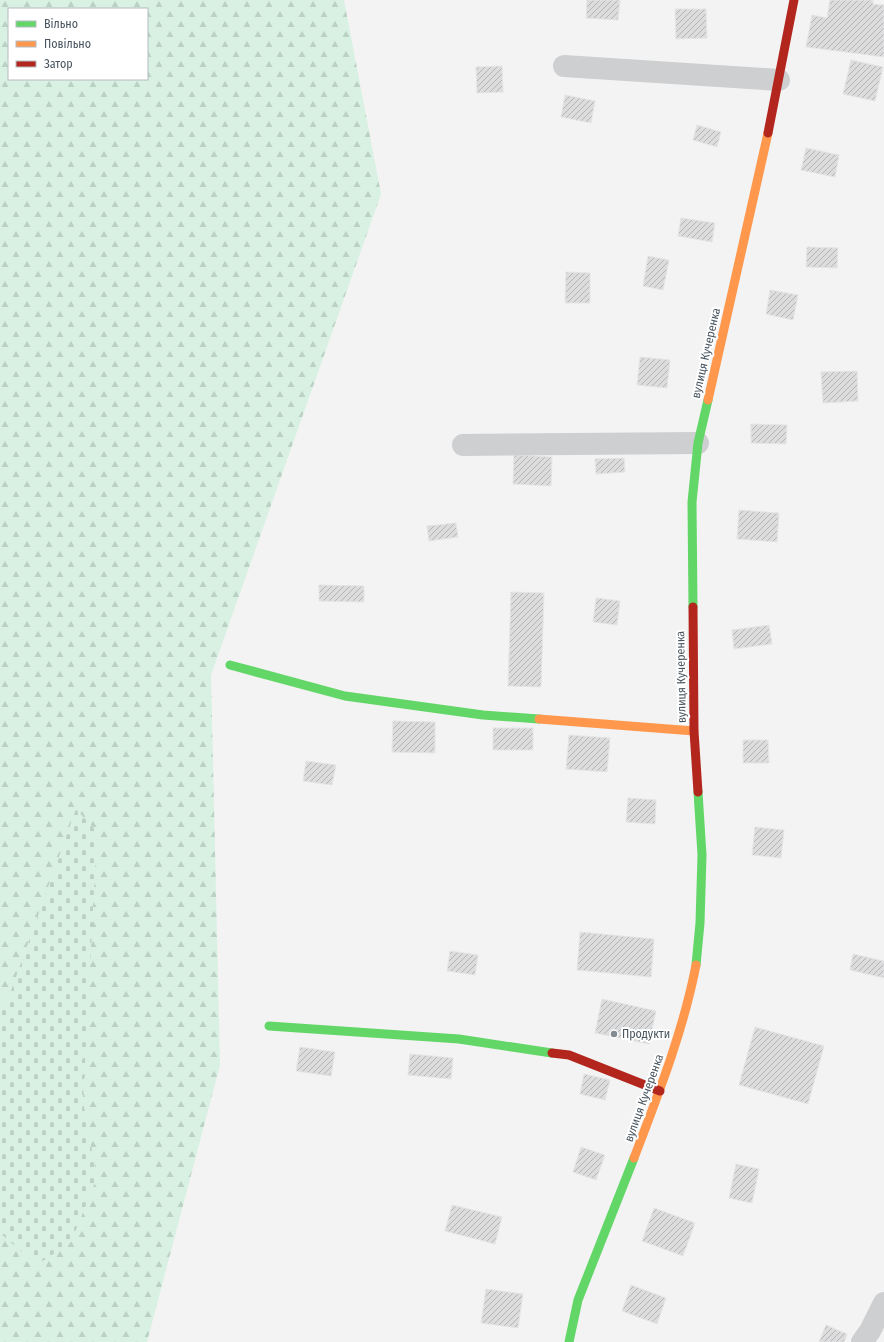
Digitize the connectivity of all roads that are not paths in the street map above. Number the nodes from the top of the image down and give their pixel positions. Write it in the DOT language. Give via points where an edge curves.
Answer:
graph roads {
  1 [pos="794,0"];
  2 [pos="564,66"];
  3 [pos="778,80"];
  4 [pos="698,443"];
  5 [pos="463,445"];
  6 [pos="230,664"];
  7 [pos="694,731"];
  8 [pos="269,1026"];
  9 [pos="660,1091"];
  10 [pos="884,1303"];
  11 [pos="569,1342"];
  12 [pos="862,1342"];
  1 -- 3 [label="street, вулиця Кучеренка"];
  2 -- 3 [label="street"];
  3 -- 4 [label="street, вулиця Кучеренка" via="762,162"];
  4 -- 5 [label="street"];
  4 -- 7 [label="street, вулиця Кучеренка" via="692,509"];
  6 -- 7 [label="street" via="345,696 483,715"];
  7 -- 9 [label="street, вулиця Кучеренка" via="702,855 697,959 685,1016"];
  8 -- 9 [label="street" via="459,1039 569,1055"];
  9 -- 11 [label="street, вулиця Кучеренка" via="578,1300"];
  10 -- 12 [label="street"];
}
